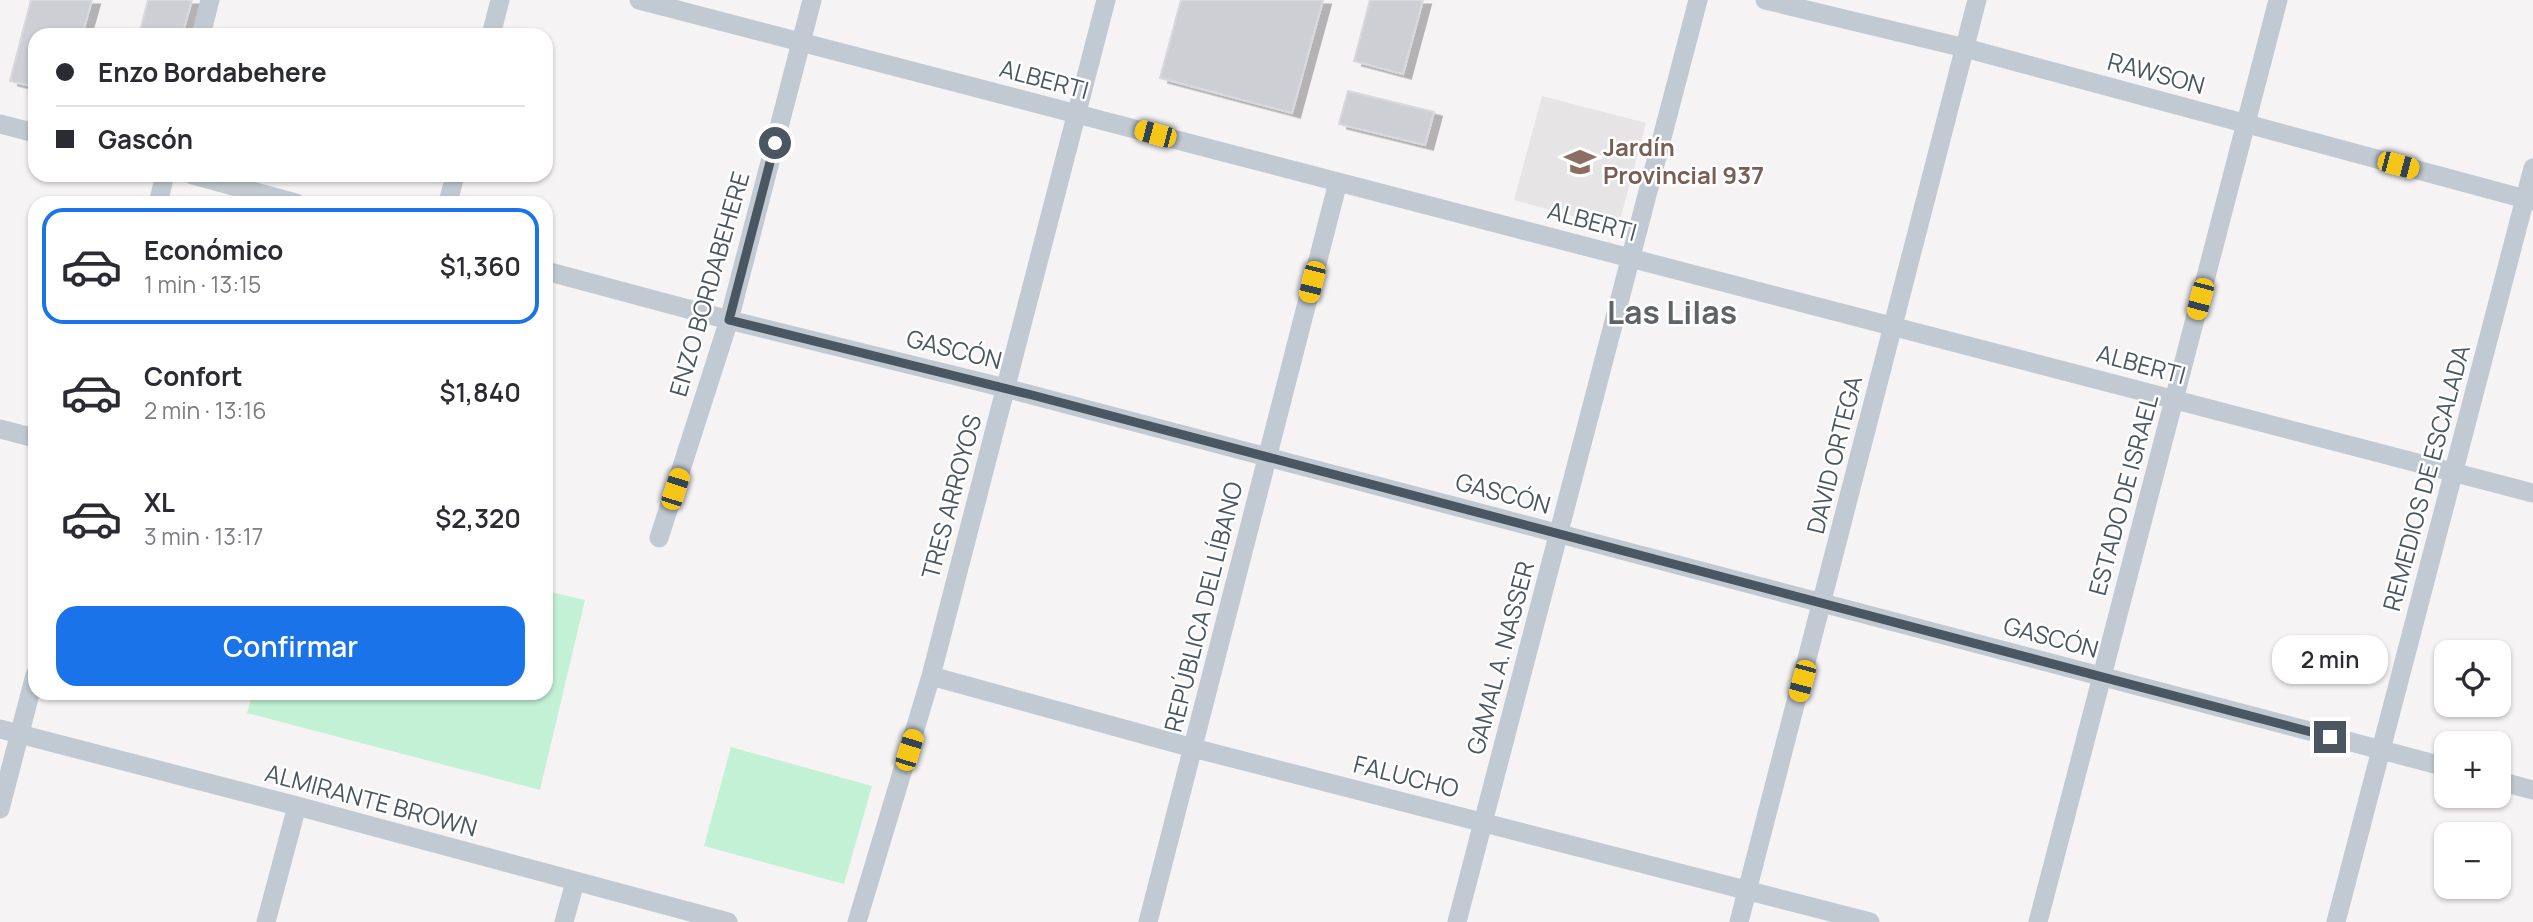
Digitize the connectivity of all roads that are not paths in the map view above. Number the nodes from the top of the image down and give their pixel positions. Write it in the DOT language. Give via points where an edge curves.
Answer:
graph roads {
  1 [pos="211,0"];
  2 [pos="500,0"];
  3 [pos="639,0"];
  4 [pos="812,0"];
  5 [pos="1106,0"];
  6 [pos="1698,0"];
  7 [pos="1765,0"];
  8 [pos="1978,0"];
  9 [pos="2278,0"];
  10 [pos="203,28"];
  11 [pos="493,28"];
  12 [pos="801,42"];
  13 [pos="1965,48"];
  14 [pos="1077,114"];
  15 [pos="0,124"];
  16 [pos="2246,124"];
  17 [pos="28,131"];
  18 [pos="2533,168"];
  19 [pos="219,182"];
  20 [pos="1338,182"];
  21 [pos="270,196"];
  22 [pos="2529,200"];
  23 [pos="1631,258"];
  24 [pos="553,273"];
  25 [pos="729,320"];
  26 [pos="1894,326"];
  27 [pos="1005,388"];
  28 [pos="2174,399"];
  29 [pos="0,429"];
  30 [pos="28,436"];
  31 [pos="1267,457"];
  32 [pos="2454,472"];
  33 [pos="2533,493"];
  34 [pos="1559,534"];
  35 [pos="659,538"];
  36 [pos="1822,603"];
  37 [pos="931,676"];
  38 [pos="2102,677"];
  39 [pos="29,700"];
  40 [pos="0,729"];
  41 [pos="20,734"];
  42 [pos="1193,748"];
  43 [pos="2381,750"];
  44 [pos="2434,764"];
  45 [pos="2511,784"];
  46 [pos="2533,790"];
  47 [pos="297,806"];
  48 [pos="0,809"];
  49 [pos="1483,822"];
  50 [pos="575,882"];
  51 [pos="1748,890"];
  52 [pos="266,922"];
  53 [pos="564,922"];
  54 [pos="728,922"];
  55 [pos="857,922"];
  56 [pos="1148,922"];
  57 [pos="1457,922"];
  58 [pos="1739,922"];
  59 [pos="1870,922"];
  60 [pos="2038,922"];
  61 [pos="2336,922"];
  1 -- 10 [label="street"];
  2 -- 11 [label="street"];
  3 -- 12 [label="street, ALBERTI"];
  4 -- 12 [label="street, ENZO BORDABEHERE"];
  5 -- 14 [label="street, TRES ARROYOS"];
  6 -- 23 [label="street, GAMAL A. NASSER"];
  7 -- 13 [label="street, RAWSON"];
  8 -- 13 [label="street, DAVID ORTEGA"];
  9 -- 16 [label="street, ESTADO DE ISRAEL"];
  12 -- 14 [label="street, ALBERTI"];
  12 -- 25 [label="street, ENZO BORDABEHERE"];
  13 -- 16 [label="street, RAWSON"];
  13 -- 26 [label="street, DAVID ORTEGA"];
  14 -- 20 [label="street, ALBERTI"];
  14 -- 27 [label="street, TRES ARROYOS"];
  15 -- 17 [label="street"];
  16 -- 22 [label="street, RAWSON"];
  16 -- 28 [label="street, ESTADO DE ISRAEL"];
  18 -- 22 [label="street, REMEDIOS DE ESCALADA"];
  19 -- 21 [label="street"];
  20 -- 23 [label="street, ALBERTI"];
  20 -- 31 [label="street, REPÚBLICA DEL LÍBANO"];
  22 -- 32 [label="street, REMEDIOS DE ESCALADA"];
  23 -- 26 [label="street, ALBERTI"];
  23 -- 34 [label="street, GAMAL A. NASSER"];
  24 -- 25 [label="street, GASCÓN"];
  25 -- 27 [label="street, GASCÓN"];
  25 -- 35 [label="street, ENZO BORDABEHERE"];
  26 -- 28 [label="street, ALBERTI"];
  26 -- 36 [label="street, DAVID ORTEGA"];
  27 -- 31 [label="street, GASCÓN"];
  27 -- 37 [label="street, TRES ARROYOS"];
  28 -- 32 [label="street, ALBERTI"];
  28 -- 38 [label="street, ESTADO DE ISRAEL"];
  29 -- 30 [label="street"];
  31 -- 34 [label="street, GASCÓN"];
  31 -- 42 [label="street, REPÚBLICA DEL LÍBANO"];
  32 -- 33 [label="street, ALBERTI"];
  32 -- 43 [label="street, REMEDIOS DE ESCALADA"];
  34 -- 36 [label="street, GASCÓN"];
  34 -- 49 [label="street, GAMAL A. NASSER"];
  36 -- 38 [label="street, GASCÓN"];
  36 -- 51 [label="street, DAVID ORTEGA"];
  37 -- 42 [label="street, FALUCHO"];
  37 -- 55 [label="street, TRES ARROYOS"];
  38 -- 43 [label="street, GASCÓN"];
  38 -- 60 [label="street, ESTADO DE ISRAEL"];
  39 -- 41 [label="street"];
  40 -- 41 [label="street, ALMIRANTE BROWN"];
  41 -- 47 [label="street, ALMIRANTE BROWN"];
  41 -- 48 [label="street"];
  42 -- 49 [label="street, FALUCHO"];
  42 -- 56 [label="street, REPÚBLICA DEL LÍBANO"];
  43 -- 44 [label="street, GASCÓN"];
  43 -- 61 [label="street, REMEDIOS DE ESCALADA"];
  45 -- 46 [label="street"];
  47 -- 50 [label="street, ALMIRANTE BROWN"];
  47 -- 52 [label="street"];
  49 -- 51 [label="street, FALUCHO"];
  49 -- 57 [label="street, GAMAL A. NASSER"];
  50 -- 53 [label="street"];
  50 -- 54 [label="street, ALMIRANTE BROWN"];
  51 -- 58 [label="street, DAVID ORTEGA"];
  51 -- 59 [label="street, FALUCHO"];
}
